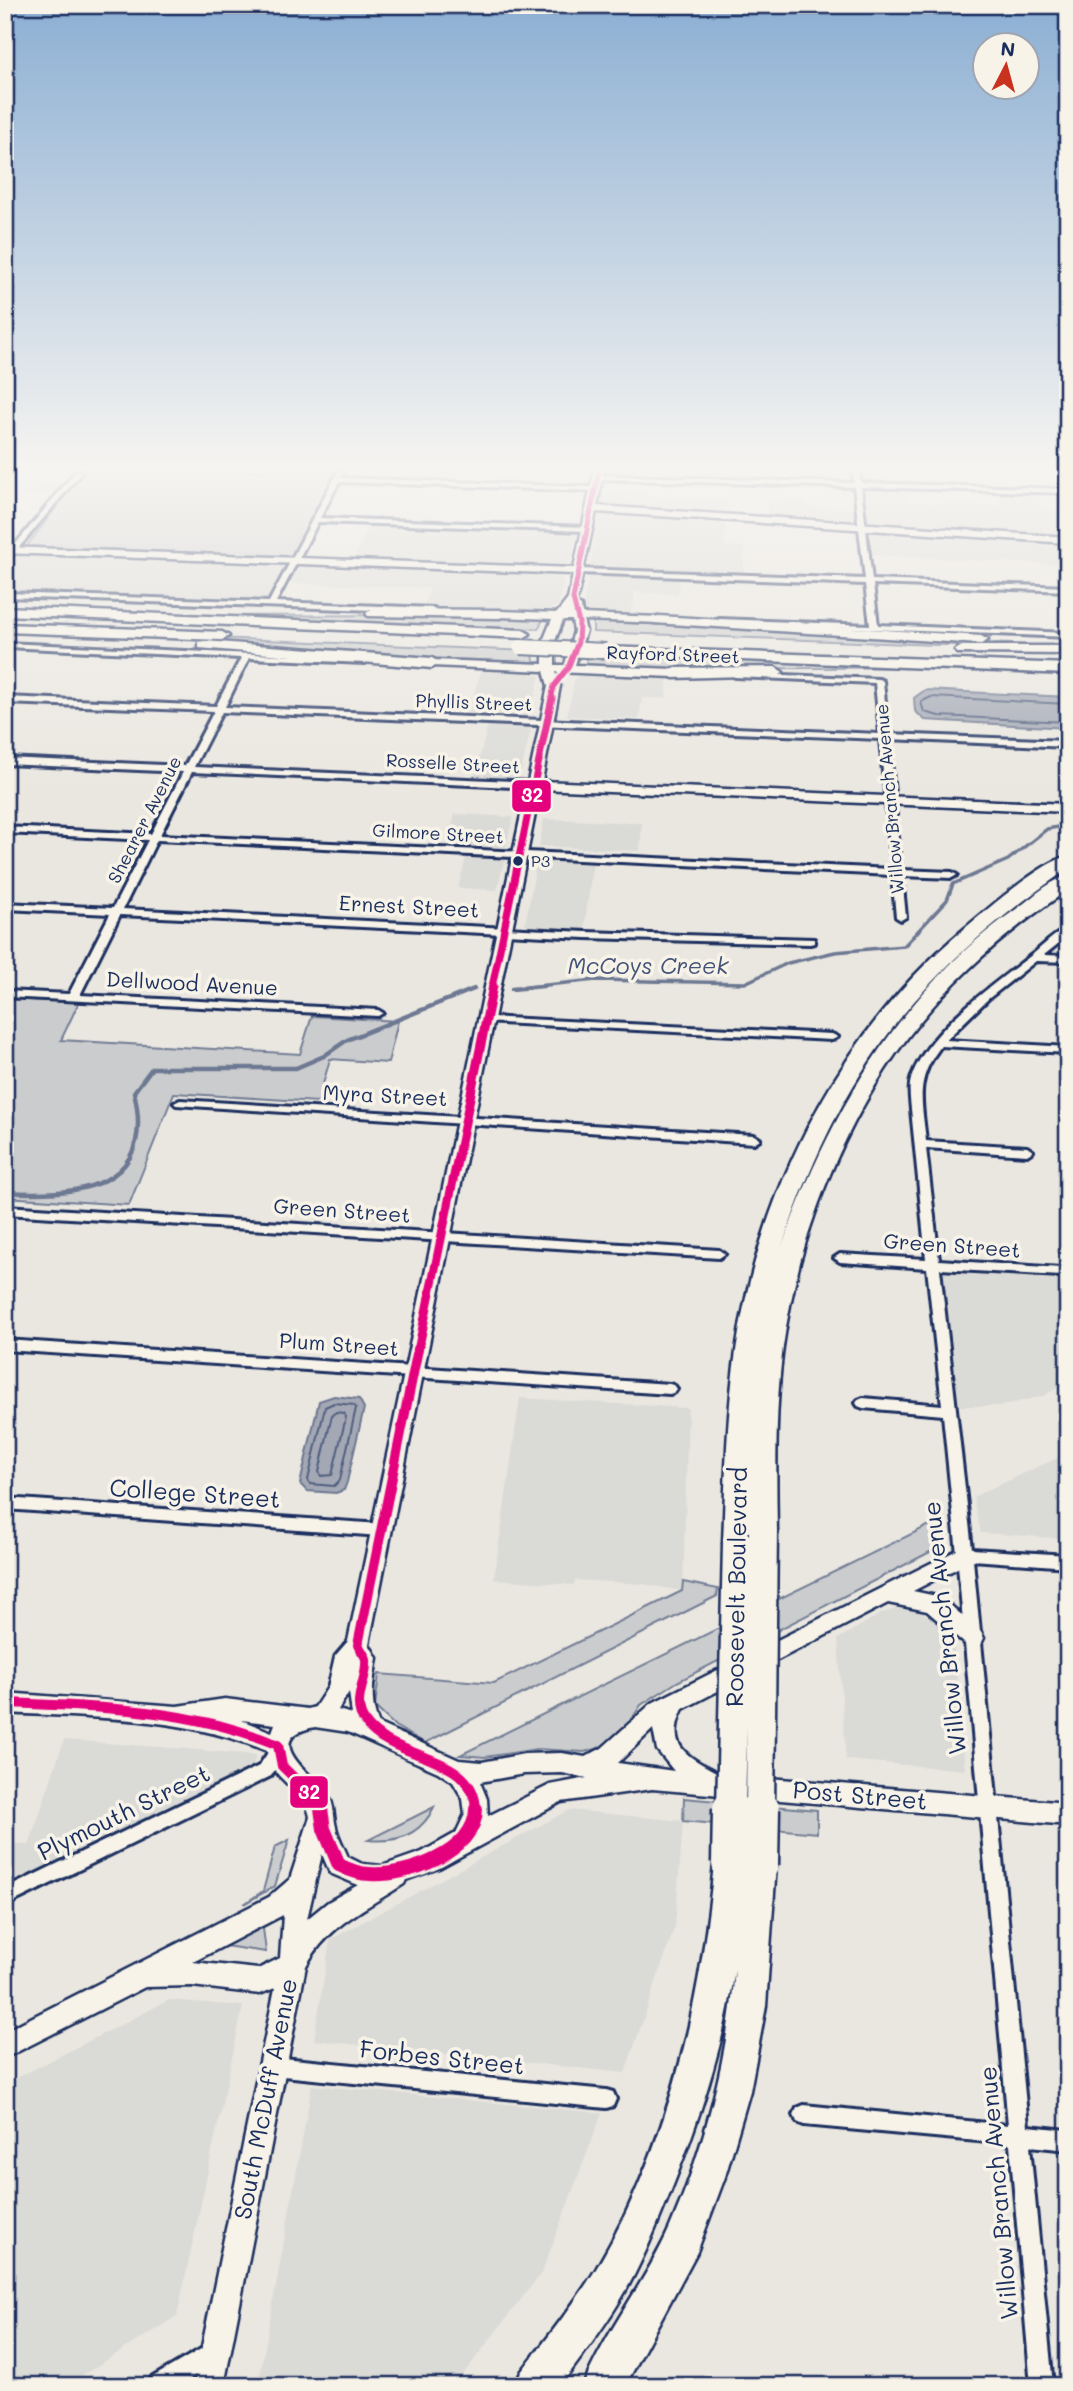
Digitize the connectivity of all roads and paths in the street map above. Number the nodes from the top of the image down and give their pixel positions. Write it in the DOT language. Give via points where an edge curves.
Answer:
graph roads {
  1 [pos="869,582"];
  2 [pos="283,583"];
  3 [pos="577,583"];
  4 [pos="885,583"];
  5 [pos="1068,589"];
  6 [pos="5,595"];
  7 [pos="573,599"];
  8 [pos="272,603"];
  9 [pos="9,611"];
  10 [pos="500,614"];
  11 [pos="560,616"];
  12 [pos="578,617"];
  13 [pos="659,620"];
  14 [pos="874,626"];
  15 [pos="5,629"];
  16 [pos="1068,635"];
  17 [pos="522,641"];
  18 [pos="607,644"];
  19 [pos="1068,644"];
  20 [pos="5,645"];
  21 [pos="1068,650"];
  22 [pos="246,656"];
  23 [pos="432,663"];
  24 [pos="549,668"];
  25 [pos="568,668"];
  26 [pos="1068,671"];
  27 [pos="673,673"];
  28 [pos="879,681"];
  29 [pos="554,686"];
  30 [pos="5,700"];
  31 [pos="218,709"];
  32 [pos="547,722"];
  33 [pos="884,736"];
  34 [pos="1068,744"];
  35 [pos="5,761"];
  36 [pos="189,769"];
  37 [pos="535,785"];
  38 [pos="890,800"];
  39 [pos="1068,807"];
  40 [pos="5,830"];
  41 [pos="155,837"];
  42 [pos="521,853"];
  43 [pos="1068,861"];
  44 [pos="896,871"];
  45 [pos="952,875"];
  46 [pos="1068,881"];
  47 [pos="5,906"];
  48 [pos="116,912"];
  49 [pos="901,917"];
  50 [pos="504,931"];
  51 [pos="1068,931"];
  52 [pos="810,941"];
  53 [pos="1036,958"];
  54 [pos="1068,959"];
  55 [pos="5,994"];
  56 [pos="73,997"];
  57 [pos="378,1013"];
  58 [pos="486,1020"];
  59 [pos="832,1037"];
  60 [pos="938,1042"];
  61 [pos="1068,1050"];
  62 [pos="180,1103"];
  63 [pos="466,1120"];
  64 [pos="754,1139"];
  65 [pos="920,1144"];
  66 [pos="1027,1151"];
  67 [pos="5,1210"];
  68 [pos="442,1236"];
  69 [pos="719,1254"];
  70 [pos="840,1258"];
  71 [pos="933,1265"];
  72 [pos="1061,1272"];
  73 [pos="5,1345"];
  74 [pos="414,1371"];
  75 [pos="670,1389"];
  76 [pos="863,1403"];
  77 [pos="948,1410"];
  78 [pos="5,1503"];
  79 [pos="382,1530"];
  80 [pos="750,1538"];
  81 [pos="965,1554"];
  82 [pos="1068,1561"];
  83 [pos="885,1594"];
  84 [pos="973,1638"];
  85 [pos="358,1645"];
  86 [pos="5,1703"];
  87 [pos="674,1703"];
  88 [pos="167,1715"];
  89 [pos="316,1719"];
  90 [pos="370,1729"];
  91 [pos="279,1747"];
  92 [pos="588,1766"];
  93 [pos="454,1770"];
  94 [pos="265,1771"];
  95 [pos="294,1778"];
  96 [pos="652,1779"];
  97 [pos="713,1784"];
  98 [pos="987,1807"];
  99 [pos="1068,1814"];
  100 [pos="323,1815"];
  101 [pos="464,1843"];
  102 [pos="745,1864"];
  103 [pos="407,1868"];
  104 [pos="305,1879"];
  105 [pos="5,1898"];
  106 [pos="293,1965"];
  107 [pos="137,1977"];
  108 [pos="5,2045"];
  109 [pos="273,2066"];
  110 [pos="606,2099"];
  111 [pos="804,2115"];
  112 [pos="1018,2136"];
  113 [pos="1068,2140"];
  114 [pos="216,2351"];
  115 [pos="159,2386"];
  116 [pos="209,2386"];
  117 [pos="535,2386"];
  118 [pos="603,2386"];
  119 [pos="1042,2386"];
  1 -- 14 [label="street"];
  2 -- 8 [label="street"];
  3 -- 7 [label="main road"];
  4 -- 5 [label="street"];
  6 -- 8 [label="street"];
  7 -- 11 [label="main road"];
  7 -- 12 [label="main road"];
  8 -- 10 [label="street"];
  9 -- 10 [label="highway"];
  9 -- 17 [label="highway"];
  10 -- 11 [label="main road"];
  11 -- 12 [label="main road"];
  11 -- 24 [label="main road" via="549,640"];
  12 -- 13 [label="main road"];
  12 -- 25 [label="main road" via="579,642"];
  13 -- 14 [label="street"];
  13 -- 19 [label="highway"];
  14 -- 16 [label="street"];
  15 -- 17 [label="highway"];
  15 -- 23 [label="highway"];
  17 -- 18 [label="highway, bridge"];
  18 -- 21 [label="highway"];
  18 -- 26 [label="highway"];
  20 -- 22 [label="street, Rayford Street"];
  22 -- 23 [label="street, Rayford Street"];
  22 -- 31 [label="street, Shearer Avenue"];
  23 -- 24 [label="main road, Rayford Street"];
  24 -- 25 [label="main road, Rayford Street"];
  24 -- 29 [label="main road"];
  25 -- 27 [label="main road, Rayford Street"];
  25 -- 29 [label="main road"];
  26 -- 27 [label="highway"];
  27 -- 28 [label="street, Rayford Street"];
  28 -- 33 [label="street, Willow Branch Avenue"];
  29 -- 32 [label="main road"];
  30 -- 31 [label="street, Phyllis Street"];
  31 -- 32 [label="street, Phyllis Street"];
  31 -- 36 [label="street, Shearer Avenue"];
  32 -- 33 [label="street, Phyllis Street"];
  32 -- 37 [label="main road"];
  33 -- 34 [label="street, Phyllis Street"];
  33 -- 38 [label="street, Willow Branch Avenue"];
  35 -- 36 [label="street, Rosselle Street"];
  36 -- 37 [label="street, Rosselle Street"];
  36 -- 41 [label="street, Shearer Avenue"];
  37 -- 38 [label="main road, Rosselle Street"];
  37 -- 42 [label="main road"];
  38 -- 39 [label="main road, Rosselle Street"];
  38 -- 44 [label="street, Willow Branch Avenue"];
  40 -- 41 [label="street, Gilmore Street"];
  41 -- 42 [label="street, Gilmore Street"];
  41 -- 48 [label="street, Shearer Avenue"];
  42 -- 44 [label="street, Gilmore Street"];
  42 -- 50 [label="main road"];
  43 -- 80 [label="highway, Roosevelt Boulevard" via="983,921 929,970 880,1025 819,1120 774,1233 753,1321 742,1408"];
  44 -- 45 [label="street, Gilmore Street"];
  44 -- 49 [label="street, Willow Branch Avenue"];
  46 -- 80 [label="highway, Roosevelt Boulevard" via="974,952 921,1005 879,1059 825,1157 797,1234 775,1323 764,1449"];
  47 -- 48 [label="street, Ernest Street"];
  48 -- 50 [label="street, Ernest Street"];
  48 -- 56 [label="street, Shearer Avenue"];
  50 -- 52 [label="street, Ernest Street"];
  50 -- 58 [label="main road"];
  51 -- 53 [label="street, Willow Branch Avenue"];
  53 -- 54 [label="street"];
  53 -- 60 [label="street, Willow Branch Avenue"];
  55 -- 56 [label="street, Dellwood Avenue"];
  56 -- 57 [label="street, Dellwood Avenue"];
  58 -- 59 [label="street"];
  58 -- 63 [label="main road"];
  60 -- 61 [label="street"];
  60 -- 65 [label="street, Willow Branch Avenue" via="917,1077"];
  62 -- 63 [label="street, Myra Street"];
  63 -- 64 [label="street, Myra Street"];
  63 -- 68 [label="main road"];
  65 -- 66 [label="street"];
  65 -- 71 [label="street, Willow Branch Avenue"];
  67 -- 68 [label="street, Green Street"];
  68 -- 69 [label="street, Green Street"];
  68 -- 74 [label="main road"];
  70 -- 71 [label="street, Green Street"];
  71 -- 72 [label="street, Green Street"];
  71 -- 77 [label="street, Willow Branch Avenue"];
  73 -- 74 [label="street, Plum Street"];
  74 -- 75 [label="street, Plum Street"];
  74 -- 79 [label="main road"];
  76 -- 77 [label="street"];
  77 -- 81 [label="street, Willow Branch Avenue"];
  78 -- 79 [label="street, College Street"];
  79 -- 85 [label="main road"];
  80 -- 102 [label="highway, Roosevelt Boulevard, bridge"];
  81 -- 82 [label="street"];
  81 -- 83 [label="main road"];
  81 -- 84 [label="street, Willow Branch Avenue"];
  83 -- 84 [label="main road" via="933,1603"];
  83 -- 87 [label="main road"];
  84 -- 98 [label="street, Willow Branch Avenue"];
  85 -- 89 [label="main road" via="346,1656 339,1689"];
  85 -- 90 [label="main road" via="366,1658 359,1709"];
  86 -- 88 [label="main road"];
  87 -- 92 [label="main road" via="649,1717 623,1747"];
  87 -- 97 [label="main road" via="664,1725 664,1743 673,1757"];
  88 -- 89 [label="main road" via="225,1709"];
  88 -- 91 [label="main road" via="244,1729"];
  89 -- 90 [label="main road"];
  89 -- 91 [label="main road" via="288,1727"];
  90 -- 93 [label="main road"];
  91 -- 94 [label="street"];
  91 -- 95 [label="main road" via="282,1766"];
  92 -- 93 [label="main road, Post Street" via="547,1763 482,1772"];
  92 -- 96 [label="main road, Post Street"];
  93 -- 101 [label="main road" via="466,1780 477,1805 475,1822"];
  94 -- 95 [label="street"];
  94 -- 105 [label="street, Plymouth Street"];
  95 -- 100 [label="main road" via="320,1803"];
  96 -- 97 [label="main road, Post Street"];
  96 -- 101 [label="main road, Post Street" via="567,1790"];
  97 -- 98 [label="main road, Post Street"];
  98 -- 99 [label="main road, Post Street"];
  98 -- 112 [label="street, Willow Branch Avenue"];
  100 -- 103 [label="main road" via="328,1843 340,1865 382,1877"];
  100 -- 104 [label="main road, South McDuff Avenue"];
  101 -- 103 [label="main road, Post Street"];
  102 -- 117 [label="highway, Roosevelt Boulevard" via="724,1936 710,2018 652,2189 616,2271"];
  102 -- 118 [label="highway, Roosevelt Boulevard" via="749,2006 732,2091 684,2239"];
  103 -- 106 [label="main road" via="330,1913 306,1936"];
  104 -- 106 [label="main road, South McDuff Avenue" via="290,1935"];
  104 -- 107 [label="main road" via="278,1905"];
  106 -- 107 [label="main road" via="260,1982 192,1973"];
  106 -- 109 [label="main road, South McDuff Avenue"];
  107 -- 108 [label="main road"];
  109 -- 110 [label="street, Forbes Street"];
  109 -- 114 [label="main road, South McDuff Avenue"];
  111 -- 112 [label="street"];
  112 -- 113 [label="street"];
  112 -- 119 [label="street, Willow Branch Avenue"];
  114 -- 115 [label="street"];
  114 -- 116 [label="main road, South McDuff Avenue"];
}
